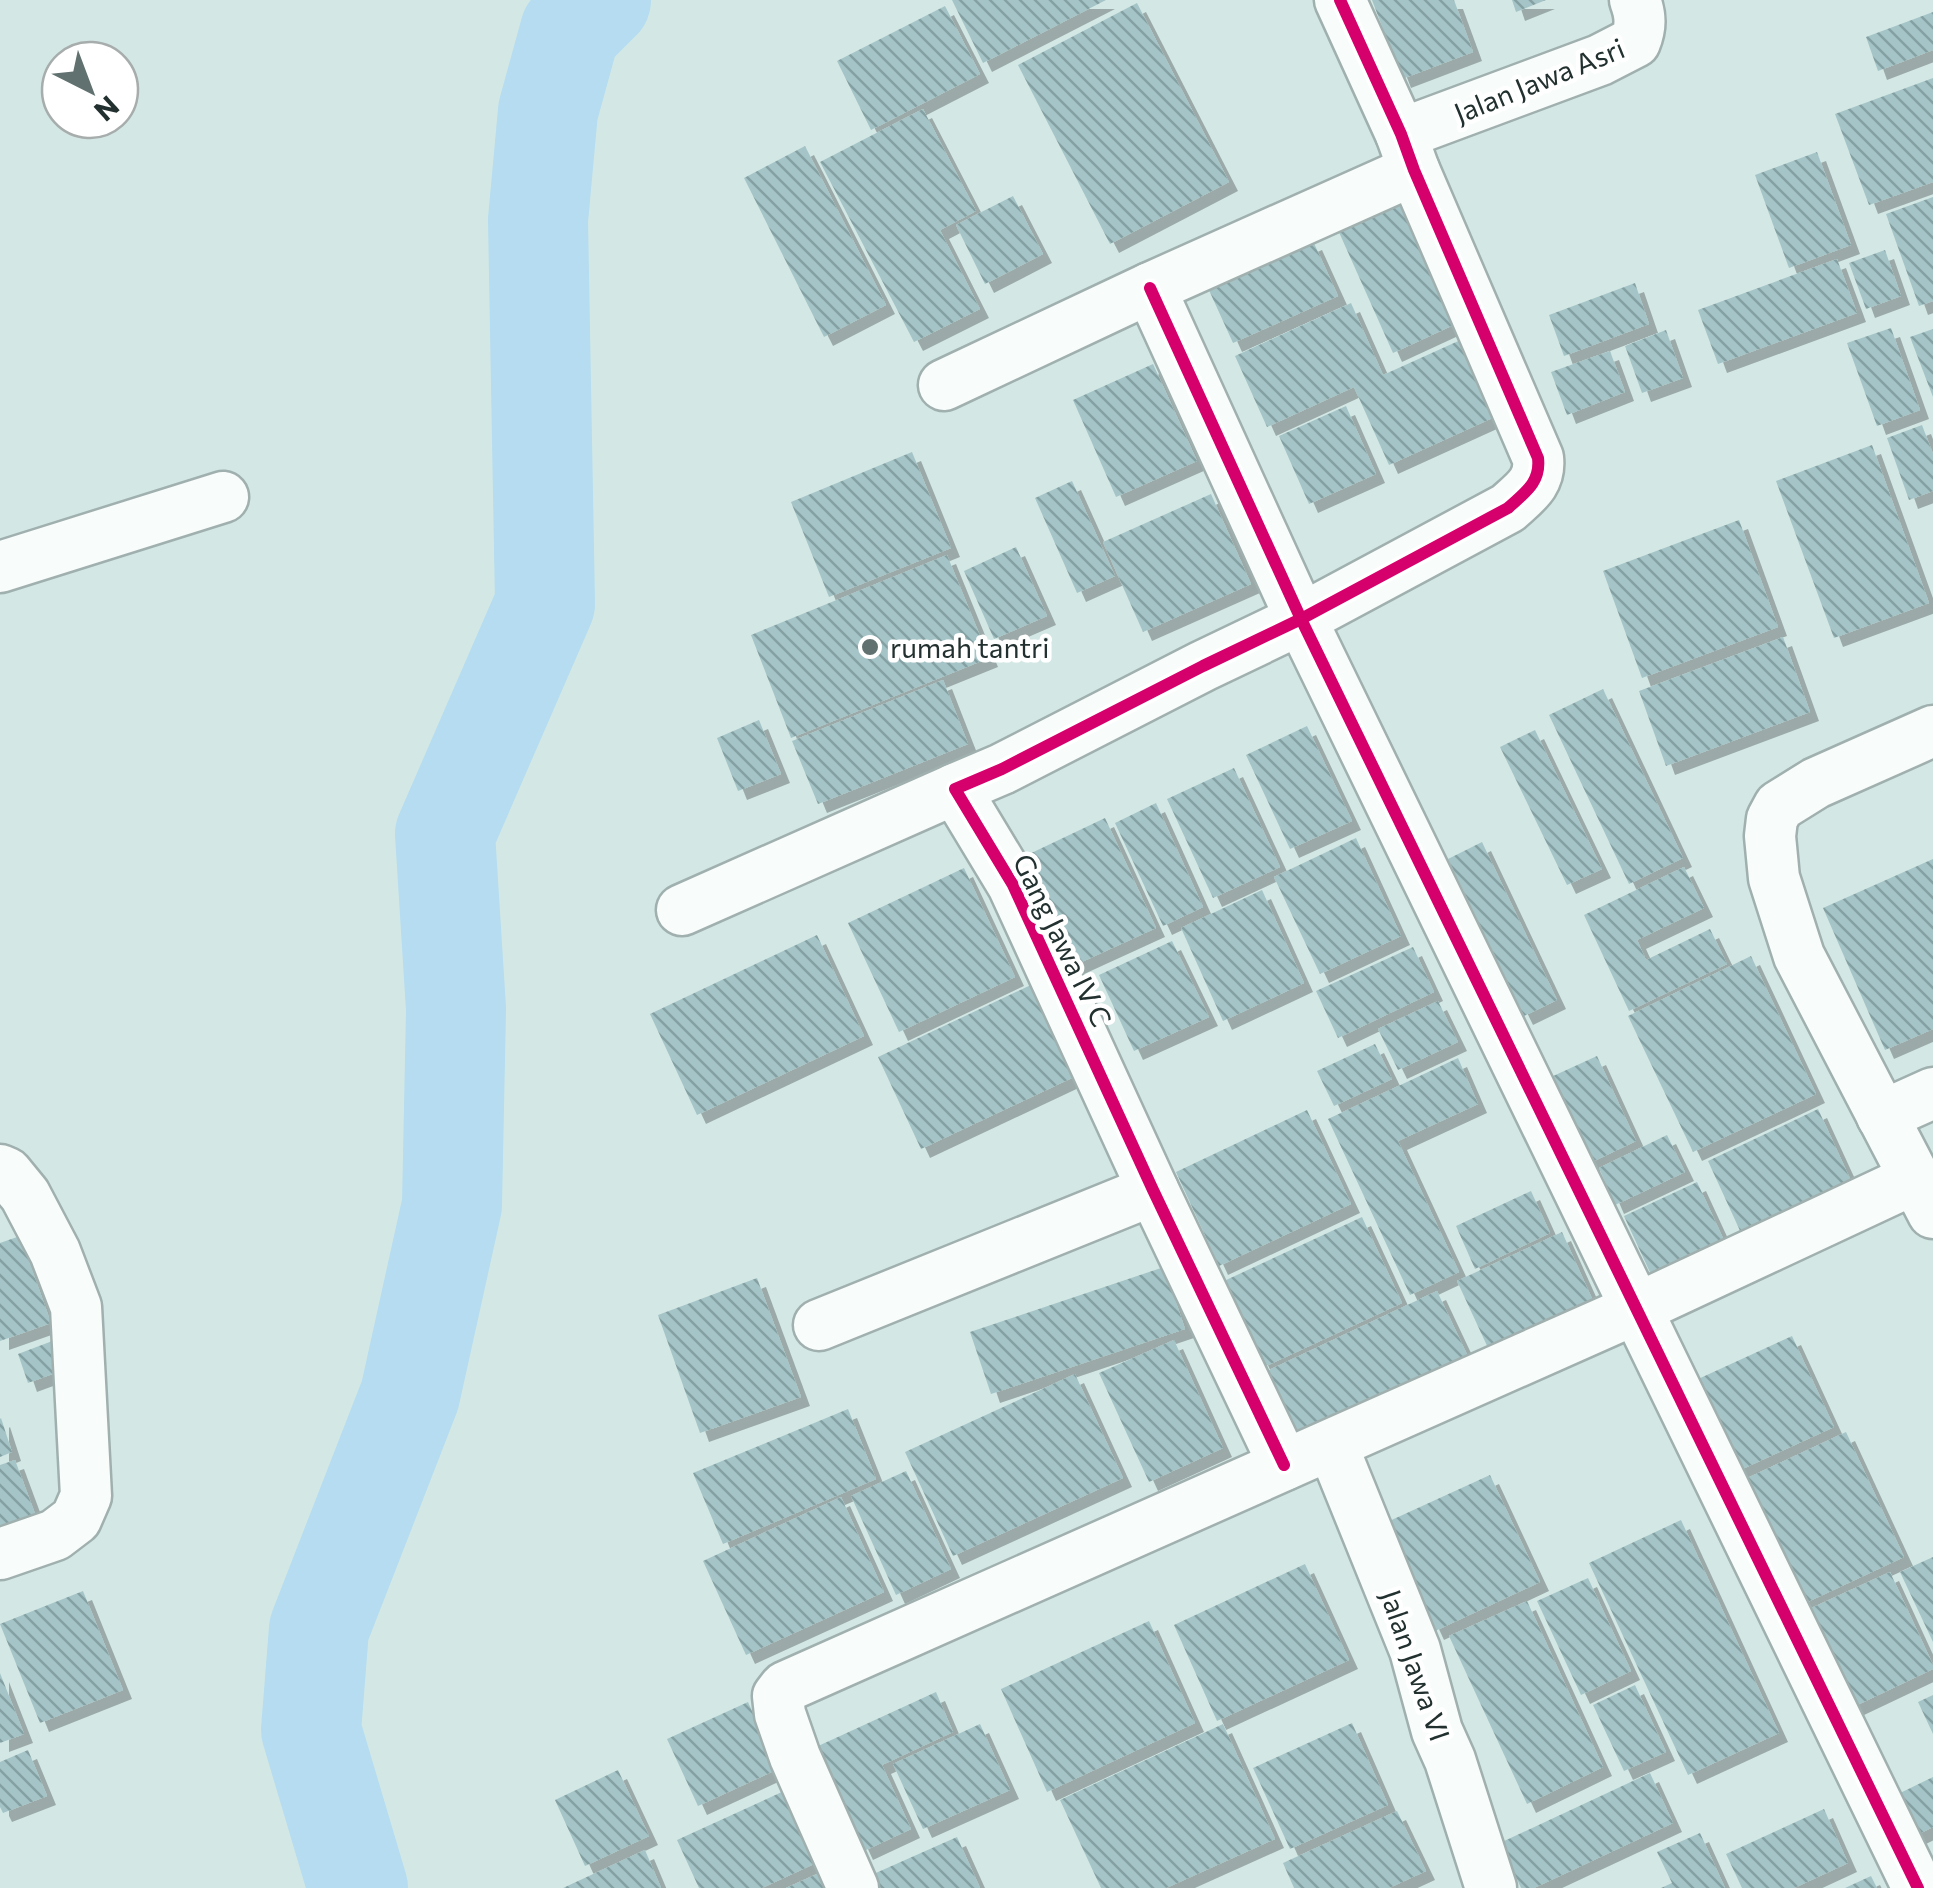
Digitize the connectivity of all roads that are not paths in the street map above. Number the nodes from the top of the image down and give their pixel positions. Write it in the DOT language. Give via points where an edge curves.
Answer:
graph roads {
  1 [pos="1340,0"];
  2 [pos="1635,0"];
  3 [pos="1408,152"];
  4 [pos="1150,288"];
  5 [pos="944,385"];
  6 [pos="223,497"];
  7 [pos="0,567"];
  8 [pos="1301,619"];
  9 [pos="1933,732"];
  10 [pos="955,789"];
  11 [pos="682,910"];
  12 [pos="1933,1093"];
  13 [pos="1882,1116"];
  14 [pos="0,1170"];
  15 [pos="1153,1190"];
  16 [pos="1924,1195"];
  17 [pos="1638,1308"];
  18 [pos="819,1325"];
  19 [pos="1332,1445"];
  20 [pos="1284,1465"];
  21 [pos="0,1554"];
  22 [pos="853,1888"];
  23 [pos="1492,1888"];
  24 [pos="1918,1888"];
  1 -- 3 [label="street"];
  2 -- 3 [label="street, Jalan Jawa Asri" via="1635,42"];
  3 -- 4 [label="street"];
  3 -- 8 [label="street" via="1539,470 1508,508"];
  4 -- 5 [label="street"];
  4 -- 8 [label="street"];
  6 -- 7 [label="street"];
  8 -- 10 [label="street"];
  8 -- 17 [label="street"];
  9 -- 13 [label="street" via="1816,784 1779,806 1772,819 1774,878 1799,956"];
  10 -- 11 [label="street"];
  10 -- 15 [label="street, Gang Jawa IV C" via="1013,885"];
  12 -- 13 [label="street"];
  13 -- 16 [label="street"];
  14 -- 21 [label="street" via="25,1195 76,1308 86,1496 76,1519 55,1535"];
  15 -- 18 [label="street"];
  15 -- 20 [label="street, Gang Jawa IV C"];
  16 -- 17 [label="street"];
  17 -- 19 [label="street"];
  17 -- 24 [label="street"];
  19 -- 20 [label="street"];
  19 -- 23 [label="street, Jalan Jawa VI" via="1415,1650"];
  20 -- 22 [label="street" via="784,1687 780,1714"];
}
